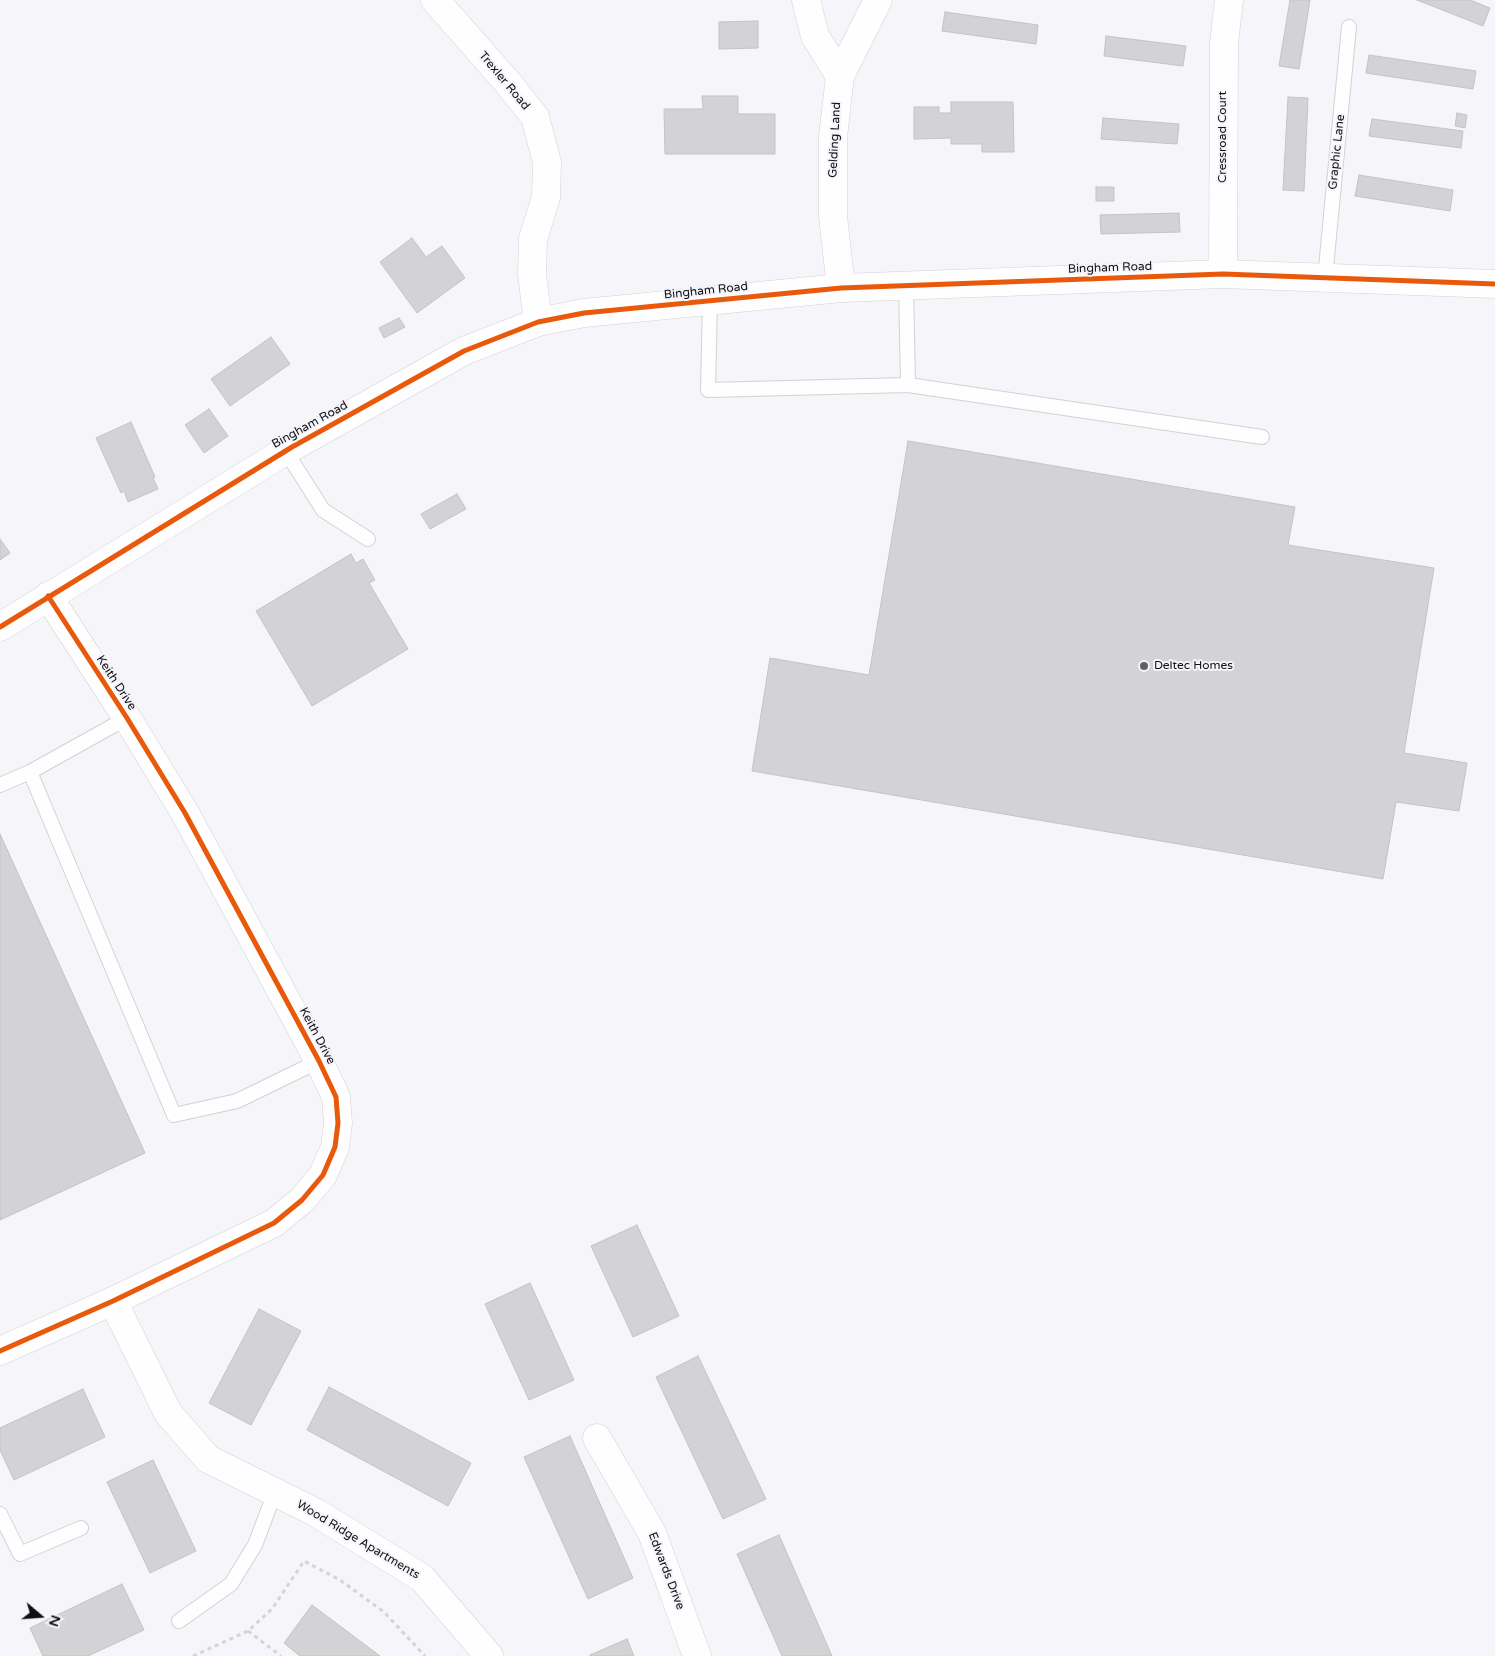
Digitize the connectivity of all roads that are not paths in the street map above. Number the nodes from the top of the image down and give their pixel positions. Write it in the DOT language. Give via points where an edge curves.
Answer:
graph roads {
  1 [pos="436,0"];
  2 [pos="806,0"];
  3 [pos="878,0"];
  4 [pos="1229,0"];
  5 [pos="1349,27"];
  6 [pos="840,76"];
  7 [pos="1224,274"];
  8 [pos="1325,278"];
  9 [pos="1495,284"];
  10 [pos="906,285"];
  11 [pos="842,288"];
  12 [pos="710,301"];
  13 [pos="538,322"];
  14 [pos="908,385"];
  15 [pos="1262,437"];
  16 [pos="285,450"];
  17 [pos="368,539"];
  18 [pos="48,596"];
  19 [pos="0,627"];
  20 [pos="127,718"];
  21 [pos="30,772"];
  22 [pos="0,785"];
  23 [pos="319,1061"];
  24 [pos="113,1301"];
  25 [pos="0,1351"];
  26 [pos="597,1438"];
  27 [pos="275,1492"];
  28 [pos="0,1514"];
  29 [pos="81,1528"];
  30 [pos="179,1621"];
  31 [pos="489,1656"];
  32 [pos="697,1656"];
  1 -- 13 [label="street, Trexler Road" via="535,117 547,162 546,197 533,248 532,274"];
  2 -- 6 [label="street" via="815,36"];
  3 -- 6 [label="street, Gelding Land"];
  4 -- 7 [label="street, Cressroad Court" via="1224,43"];
  5 -- 8 [label="lane, Graphic Lane"];
  6 -- 11 [label="street, Gelding Land" via="833,137 833,216"];
  7 -- 8 [label="street, Bingham Road"];
  7 -- 10 [label="street, Bingham Road"];
  8 -- 9 [label="street, Bingham Road"];
  10 -- 11 [label="street, Bingham Road"];
  10 -- 14 [label="lane"];
  11 -- 12 [label="street, Bingham Road"];
  12 -- 13 [label="street, Bingham Road" via="584,313"];
  12 -- 14 [label="lane" via="708,390"];
  13 -- 16 [label="street, Bingham Road" via="464,351"];
  14 -- 15 [label="lane"];
  16 -- 17 [label="lane" via="324,510"];
  16 -- 18 [label="street, Bingham Road"];
  18 -- 19 [label="street, Bingham Road"];
  18 -- 20 [label="street, Keith Drive"];
  20 -- 21 [label="lane"];
  20 -- 23 [label="street, Keith Drive" via="185,813"];
  21 -- 22 [label="lane"];
  21 -- 23 [label="lane" via="174,1115 237,1101"];
  23 -- 24 [label="street, Keith Drive" via="336,1097 338,1123 335,1147 323,1175 302,1200 274,1223"];
  24 -- 25 [label="street, Keith Drive"];
  24 -- 27 [label="street, Wood Ridge Apartments" via="168,1413 208,1459"];
  26 -- 32 [label="street, Edwards Drive" via="652,1533"];
  27 -- 30 [label="lane" via="255,1545 231,1584"];
  27 -- 31 [label="street, Wood Ridge Apartments" via="315,1512 422,1578"];
  28 -- 29 [label="lane" via="20,1554"];
}
